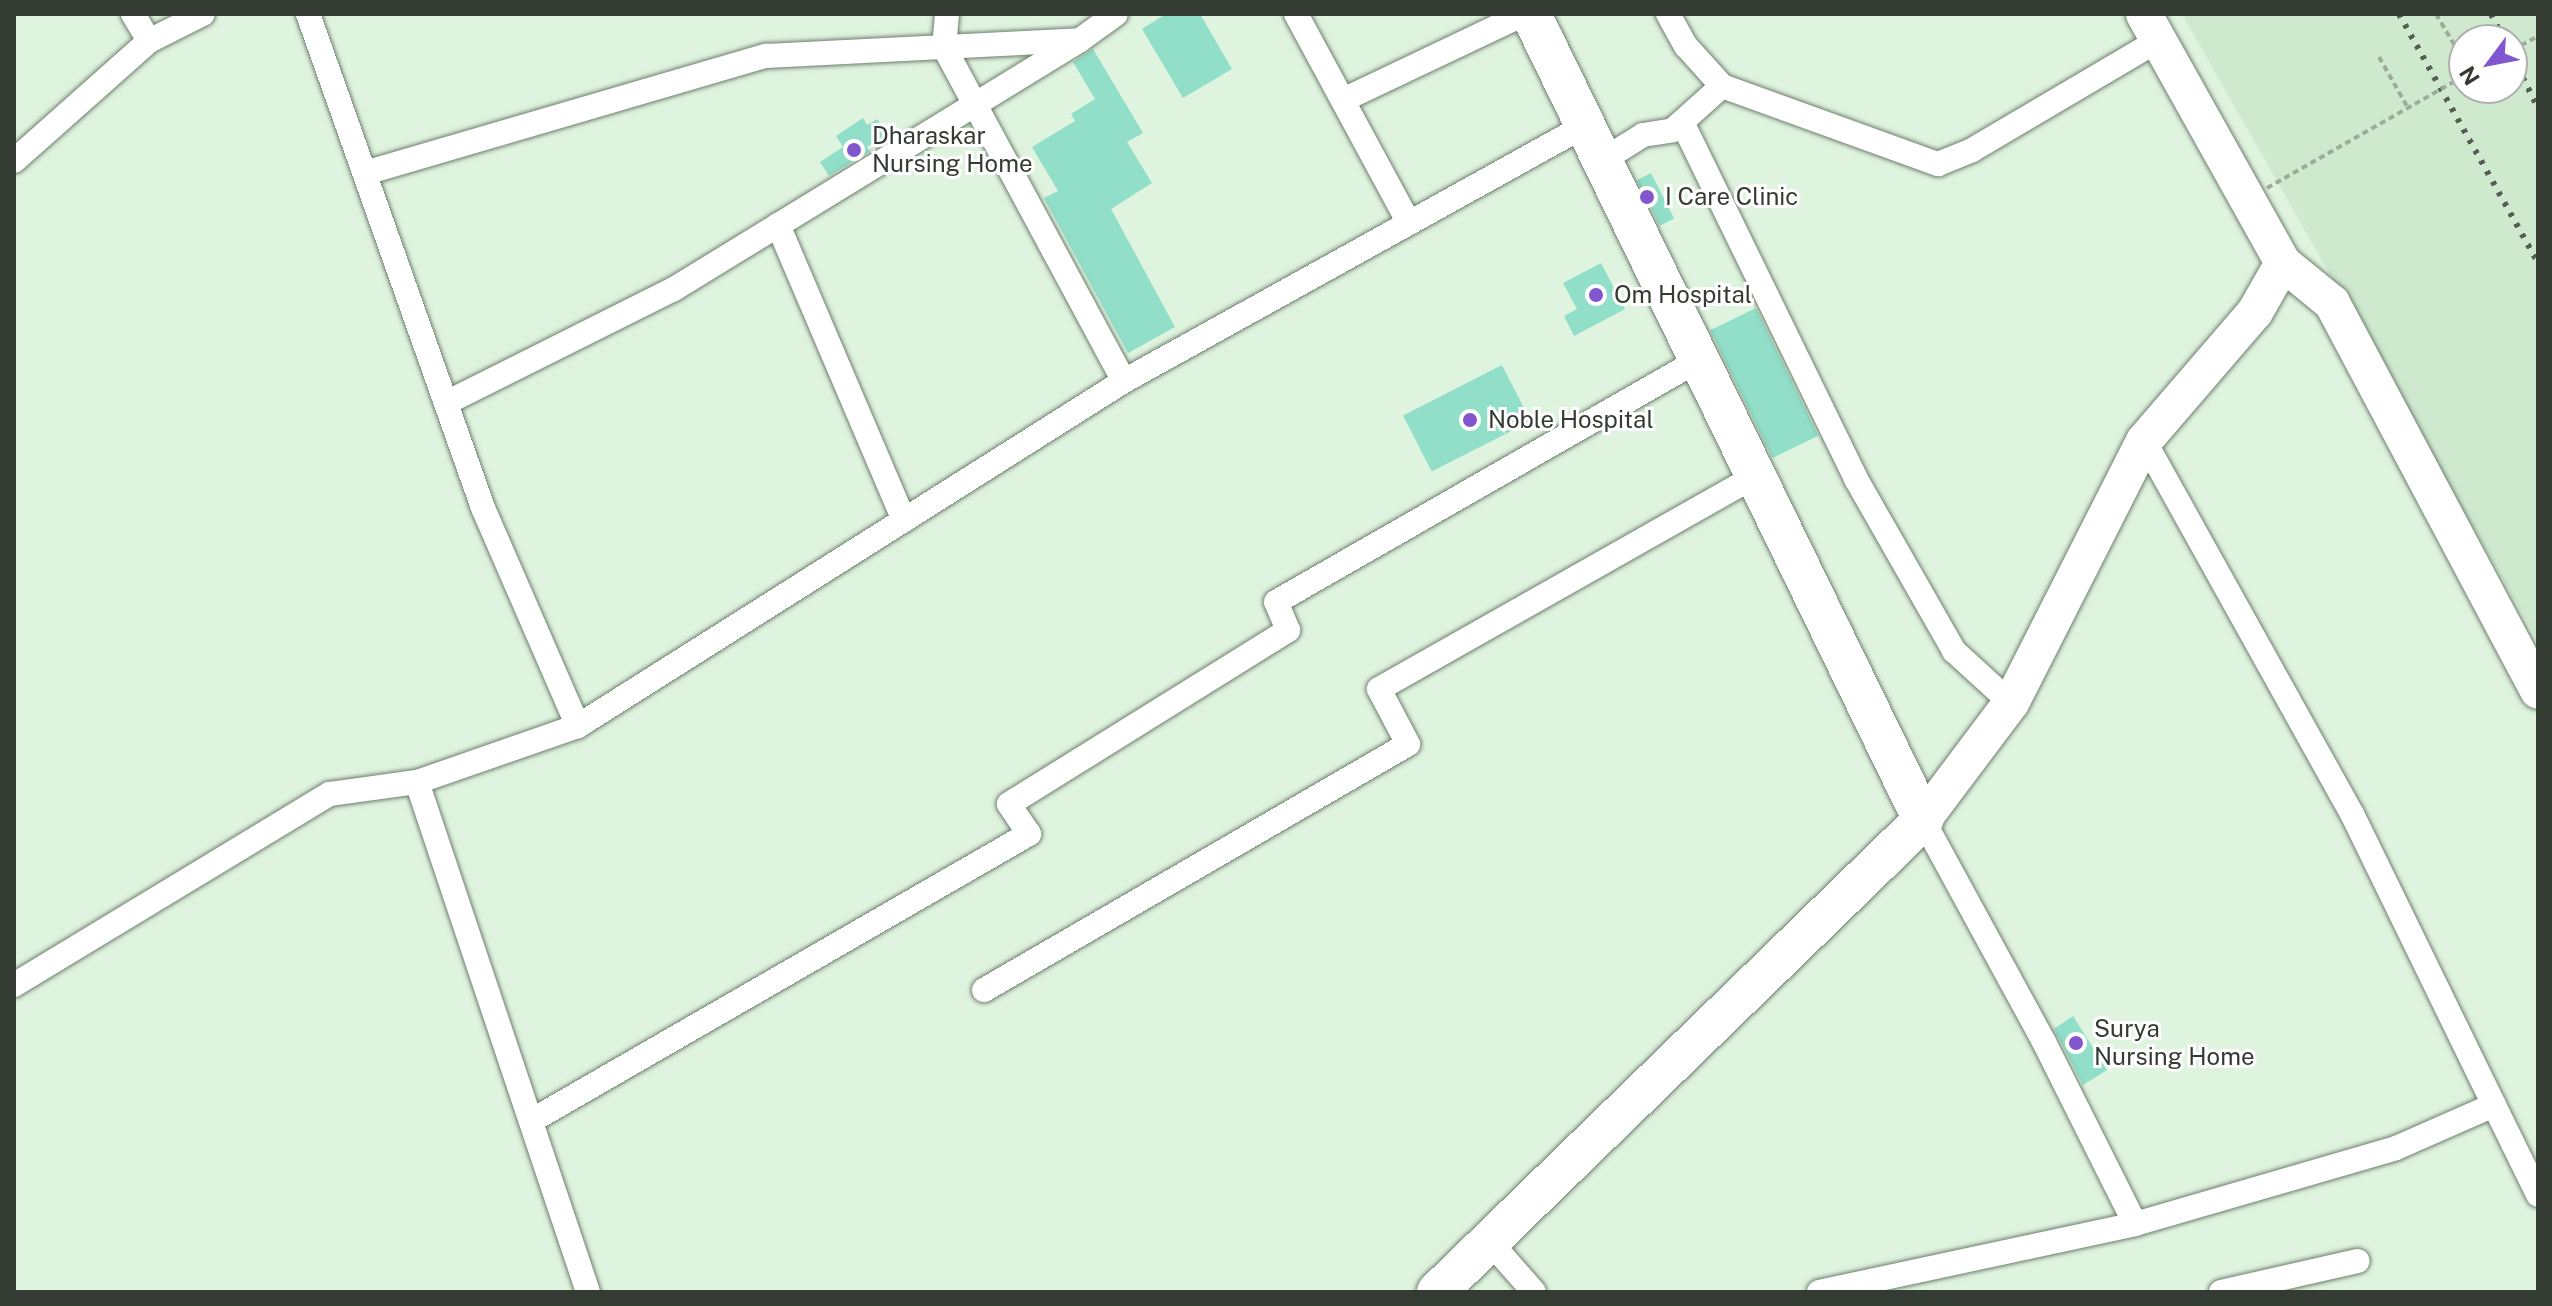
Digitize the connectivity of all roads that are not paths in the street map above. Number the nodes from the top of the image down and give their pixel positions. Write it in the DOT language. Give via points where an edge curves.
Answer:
graph roads {
  1 [pos="133,14"];
  2 [pos="203,14"];
  3 [pos="308,14"];
  4 [pos="947,14"];
  5 [pos="1116,14"];
  6 [pos="1296,14"];
  7 [pos="1524,14"];
  8 [pos="1531,14"];
  9 [pos="1668,14"];
  10 [pos="2152,27"];
  11 [pos="1080,40"];
  12 [pos="149,41"];
  13 [pos="944,47"];
  14 [pos="1722,86"];
  15 [pos="1343,100"];
  16 [pos="974,105"];
  17 [pos="1683,124"];
  18 [pos="1595,142"];
  19 [pos="14,161"];
  20 [pos="365,173"];
  21 [pos="1408,221"];
  22 [pos="778,225"];
  23 [pos="2283,263"];
  24 [pos="1701,359"];
  25 [pos="1124,381"];
  26 [pos="446,403"];
  27 [pos="2144,441"];
  28 [pos="1759,474"];
  29 [pos="904,520"];
  30 [pos="2538,691"];
  31 [pos="2011,703"];
  32 [pos="578,726"];
  33 [pos="417,782"];
  34 [pos="1923,820"];
  35 [pos="14,985"];
  36 [pos="984,990"];
  37 [pos="2494,1105"];
  38 [pos="531,1121"];
  39 [pos="2538,1195"];
  40 [pos="2135,1224"];
  41 [pos="1491,1243"];
  42 [pos="2358,1261"];
  43 [pos="588,1292"];
  44 [pos="1437,1292"];
  45 [pos="1534,1292"];
  46 [pos="1819,1292"];
  47 [pos="2221,1292"];
  1 -- 12 [label="street"];
  2 -- 12 [label="street"];
  3 -- 20 [label="street"];
  4 -- 13 [label="street"];
  5 -- 11 [label="street"];
  6 -- 15 [label="street"];
  7 -- 15 [label="street"];
  8 -- 18 [label="main road"];
  9 -- 14 [label="street" via="1686,46"];
  10 -- 14 [label="street" via="1972,150 1938,164"];
  10 -- 23 [label="street"];
  11 -- 13 [label="street"];
  11 -- 16 [label="street"];
  12 -- 19 [label="street"];
  13 -- 16 [label="street"];
  13 -- 20 [label="street" via="766,56"];
  14 -- 17 [label="street"];
  15 -- 21 [label="street"];
  16 -- 22 [label="street"];
  16 -- 25 [label="street"];
  17 -- 18 [label="street" via="1662,134"];
  17 -- 31 [label="street" via="1856,479 1954,651"];
  18 -- 21 [label="street"];
  18 -- 24 [label="main road"];
  20 -- 26 [label="street"];
  21 -- 25 [label="street"];
  22 -- 26 [label="street" via="674,289"];
  22 -- 29 [label="street"];
  23 -- 27 [label="street" via="2255,312"];
  23 -- 30 [label="street" via="2332,303"];
  24 -- 28 [label="main road"];
  24 -- 38 [label="street" via="1276,602 1288,630 1009,804 1029,834"];
  25 -- 29 [label="street"];
  26 -- 32 [label="street" via="483,508"];
  27 -- 31 [label="street"];
  27 -- 37 [label="street" via="2352,814"];
  28 -- 34 [label="main road"];
  28 -- 36 [label="street" via="1379,689 1408,744"];
  29 -- 32 [label="street"];
  31 -- 34 [label="street"];
  32 -- 33 [label="street"];
  33 -- 35 [label="street" via="330,794"];
  33 -- 38 [label="street"];
  34 -- 40 [label="street"];
  34 -- 41 [label="main road"];
  37 -- 39 [label="street"];
  37 -- 40 [label="street" via="2396,1148"];
  38 -- 43 [label="street"];
  40 -- 46 [label="street"];
  41 -- 44 [label="main road"];
  41 -- 45 [label="street"];
  42 -- 47 [label="street"];
}
